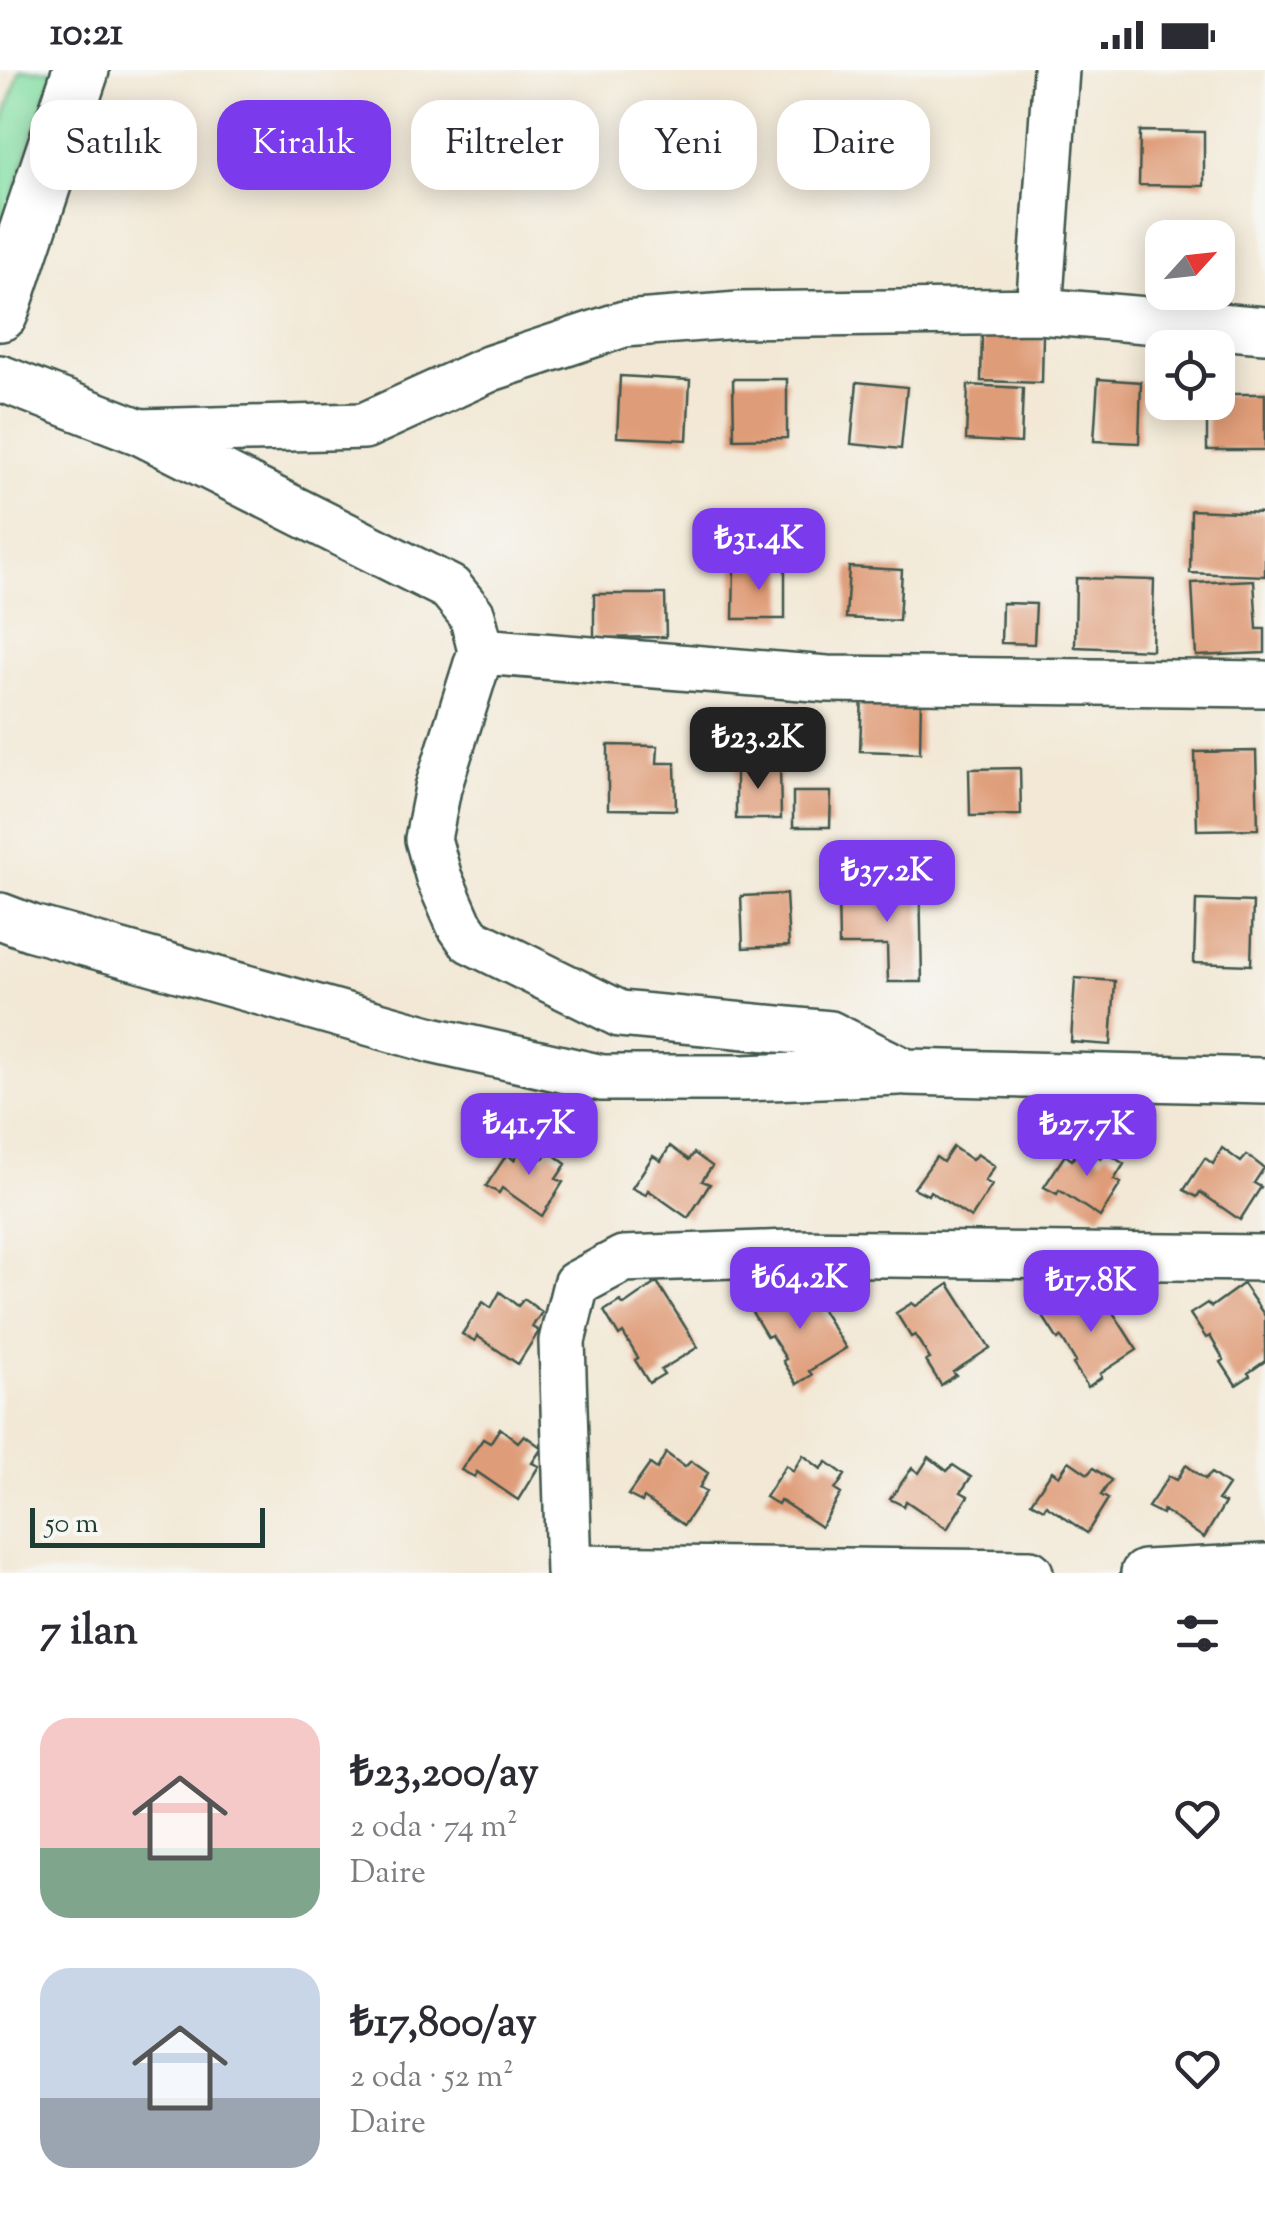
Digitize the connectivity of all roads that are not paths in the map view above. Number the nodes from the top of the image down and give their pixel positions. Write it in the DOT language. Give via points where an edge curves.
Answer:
graph roads {
  1 [pos="81,70"];
  2 [pos="1056,70"];
  3 [pos="1038,311"];
  4 [pos="0,313"];
  5 [pos="1265,330"];
  6 [pos="0,378"];
  7 [pos="140,432"];
  8 [pos="482,651"];
  9 [pos="1265,684"];
  10 [pos="8,919"];
  11 [pos="906,1072"];
  12 [pos="1265,1081"];
  13 [pos="1265,1258"];
  14 [pos="1265,1567"];
  15 [pos="569,1570"];
  16 [pos="804,1572"];
  17 [pos="1030,1573"];
  18 [pos="1144,1573"];
  1 -- 4 [label="main road"];
  2 -- 3 [label="street"];
  3 -- 5 [label="street"];
  3 -- 7 [label="street" via="740,314 624,324 491,368 364,426"];
  6 -- 7 [label="street"];
  7 -- 8 [label="street" via="450,588 472,615"];
  8 -- 9 [label="street" via="827,679"];
  8 -- 11 [label="street" via="428,839 470,940 620,1014 830,1034"];
  10 -- 11 [label="street" via="432,1040 602,1078"];
  11 -- 12 [label="street"];
  13 -- 15 [label="street" via="790,1252 624,1259 576,1284 562,1341"];
  14 -- 18 [label="street"];
  15 -- 16 [label="street"];
  16 -- 17 [label="street"];
}
